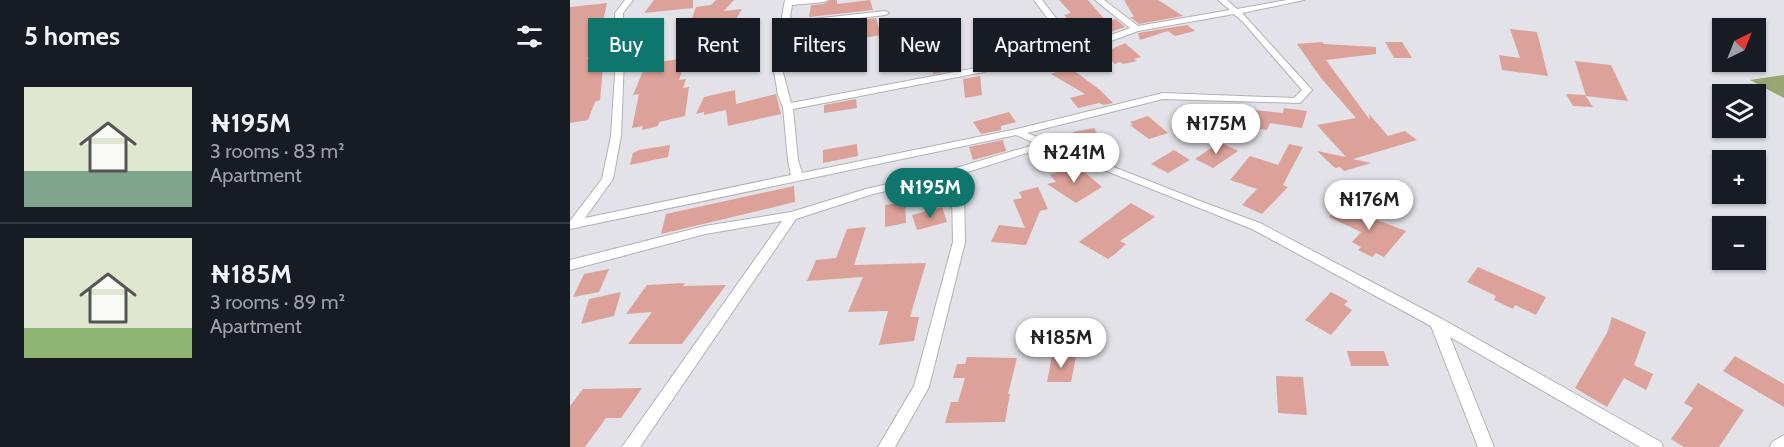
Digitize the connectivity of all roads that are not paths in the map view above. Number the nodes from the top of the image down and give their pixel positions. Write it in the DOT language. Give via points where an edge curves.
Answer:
graph roads {
  1 [pos="629,0"];
  2 [pos="824,0"];
  3 [pos="1038,0"];
  4 [pos="1099,0"];
  5 [pos="1222,0"];
  6 [pos="1299,0"];
  7 [pos="789,2"];
  8 [pos="1233,11"];
  9 [pos="885,13"];
  10 [pos="786,17"];
  11 [pos="1051,18"];
  12 [pos="1136,29"];
  13 [pos="1112,38"];
  14 [pos="973,71"];
  15 [pos="788,108"];
  16 [pos="1017,132"];
  17 [pos="1046,144"];
  18 [pos="952,173"];
  19 [pos="797,176"];
  20 [pos="792,216"];
  21 [pos="572,224"];
  22 [pos="570,265"];
  23 [pos="1437,322"];
  24 [pos="1784,442"];
  25 [pos="630,447"];
  26 [pos="886,447"];
  27 [pos="1486,447"];
  28 [pos="1655,447"];
  29 [pos="1778,447"];
  1 -- 21 [label="street" via="619,13 616,136 607,179"];
  2 -- 7 [label="street"];
  3 -- 11 [label="street"];
  4 -- 12 [label="street"];
  5 -- 8 [label="street"];
  6 -- 8 [label="street"];
  7 -- 10 [label="street"];
  8 -- 12 [label="street"];
  8 -- 16 [label="street" via="1246,20 1307,90 1297,101 1163,96"];
  9 -- 10 [label="street" via="793,24"];
  10 -- 15 [label="street" via="777,65"];
  12 -- 13 [label="street"];
  14 -- 15 [label="street"];
  15 -- 19 [label="street"];
  16 -- 17 [label="street"];
  16 -- 19 [label="street"];
  17 -- 18 [label="street"];
  17 -- 23 [label="street" via="1243,220"];
  18 -- 20 [label="street" via="870,191"];
  18 -- 26 [label="street" via="958,191 959,242 921,387"];
  19 -- 21 [label="street"];
  20 -- 22 [label="street" via="705,230"];
  20 -- 25 [label="street"];
  23 -- 27 [label="street"];
  23 -- 28 [label="street"];
  24 -- 29 [label="street"];
}
